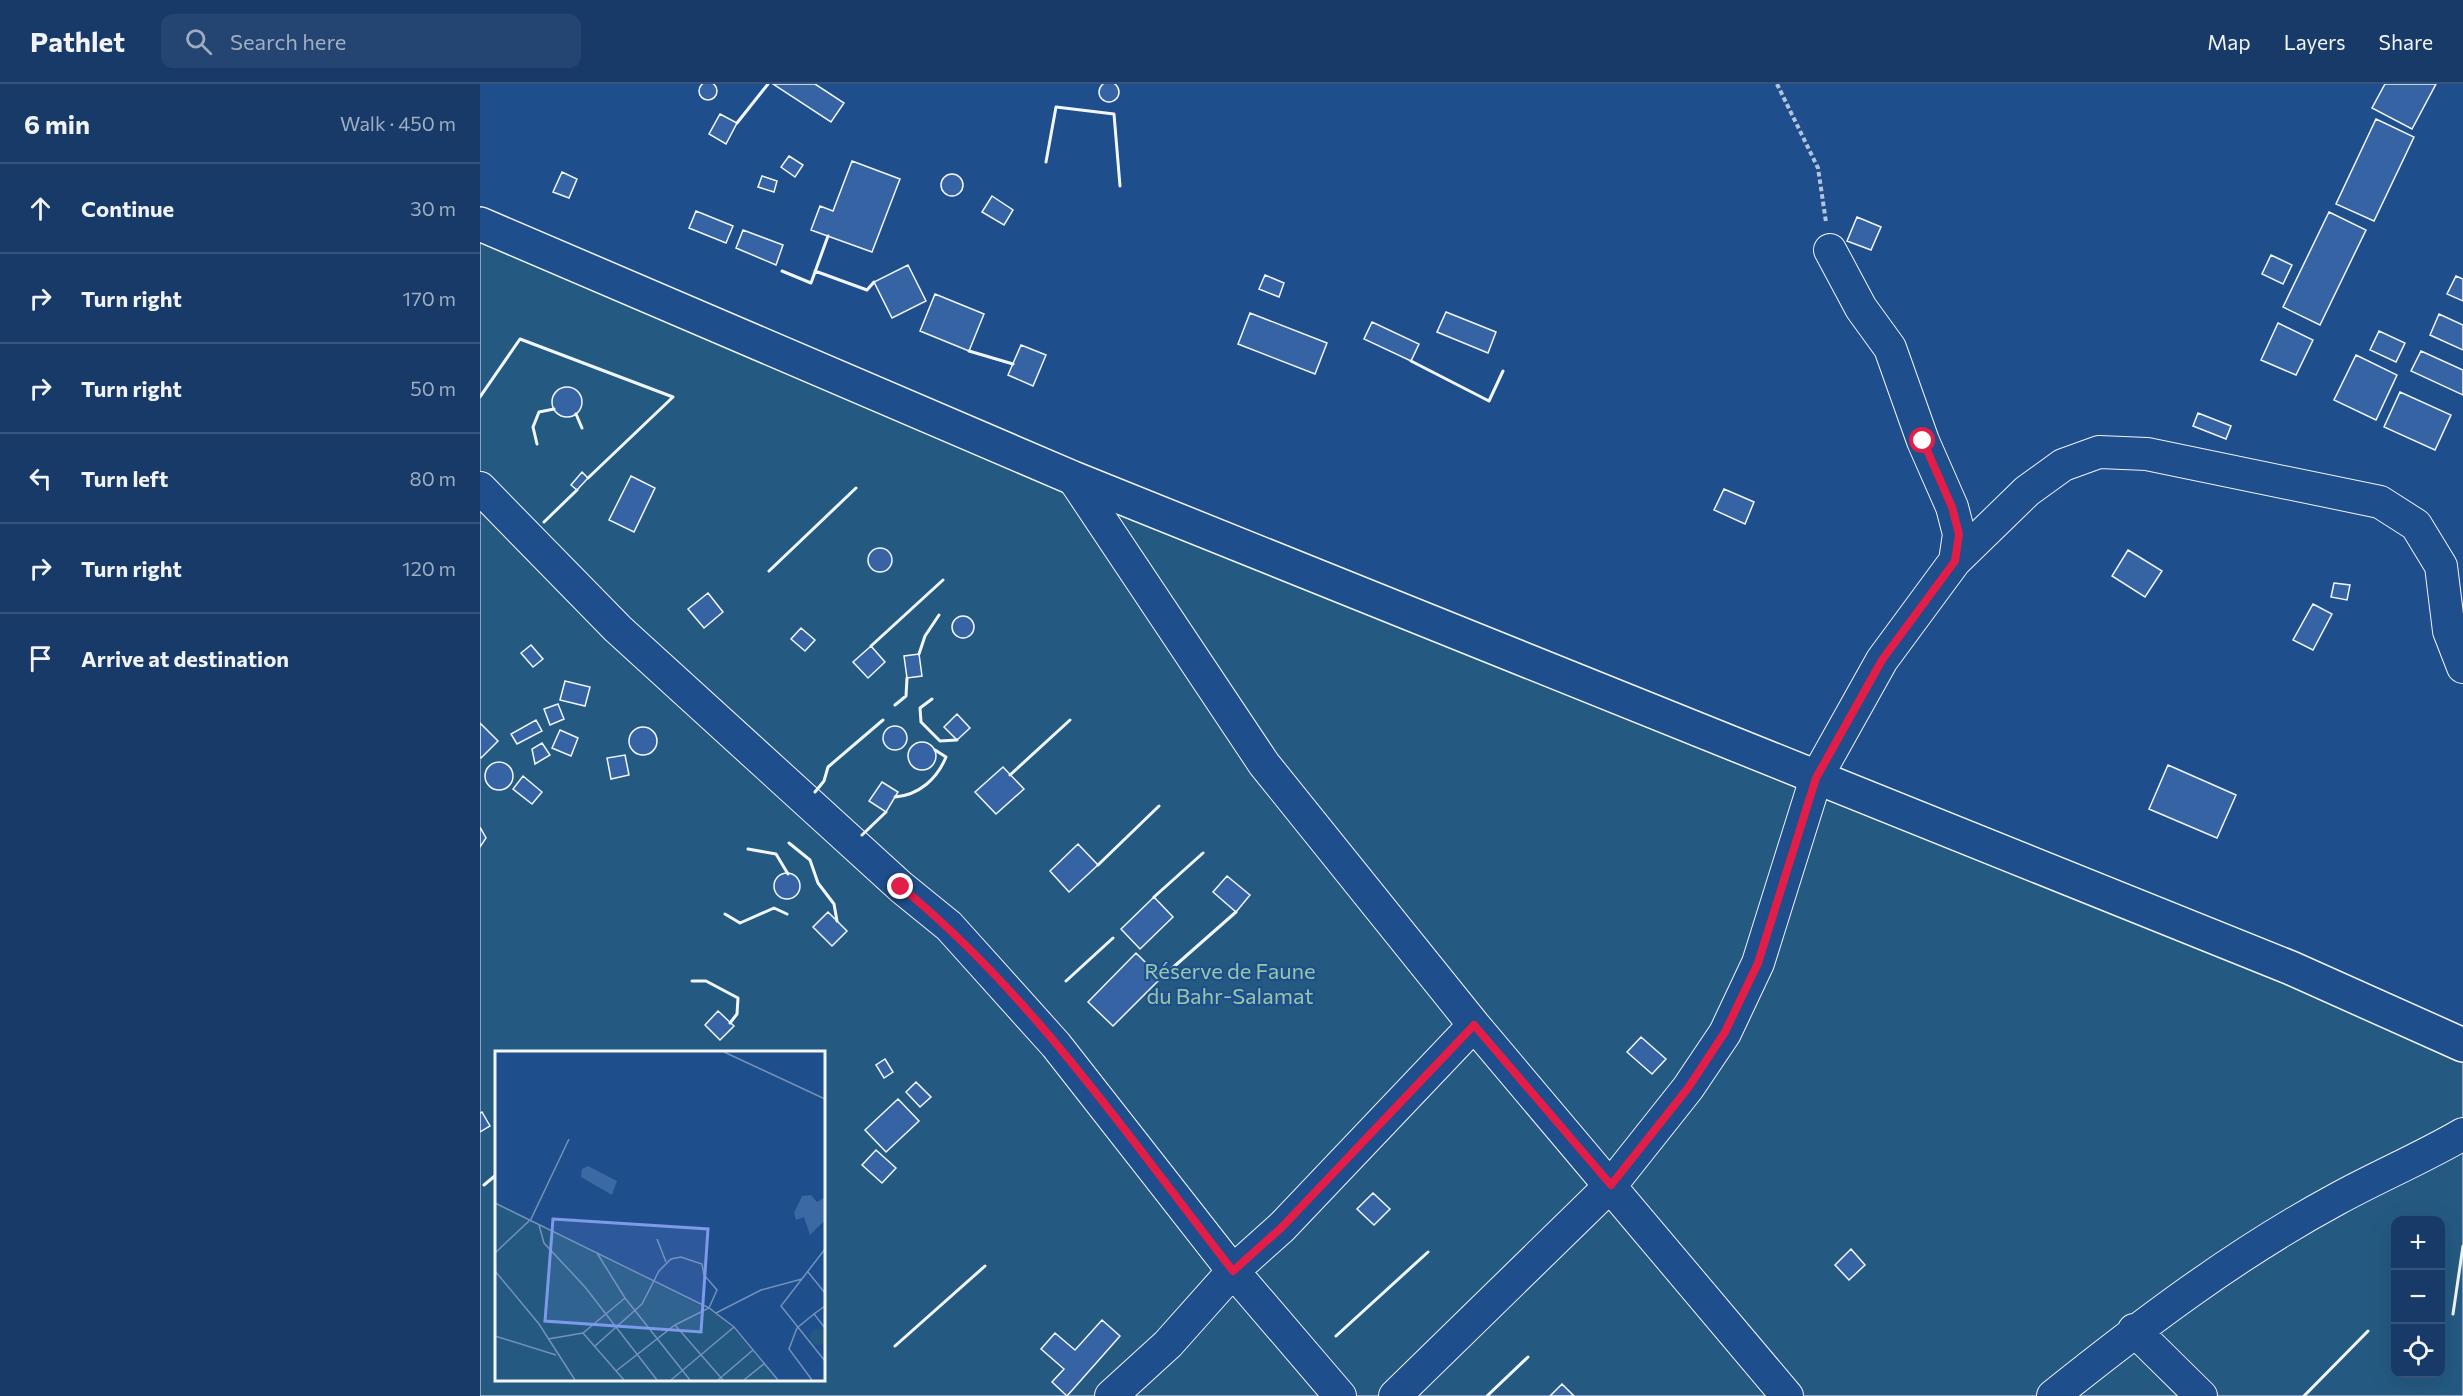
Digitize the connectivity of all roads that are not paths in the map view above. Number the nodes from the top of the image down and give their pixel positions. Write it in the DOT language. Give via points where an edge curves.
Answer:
graph roads {
  1 [pos="480,224"];
  2 [pos="1830,250"];
  3 [pos="1073,478"];
  4 [pos="480,488"];
  5 [pos="1955,561"];
  6 [pos="2463,668"];
  7 [pos="1816,778"];
  8 [pos="1474,1025"];
  9 [pos="2463,1045"];
  10 [pos="2463,1134"];
  11 [pos="1611,1185"];
  12 [pos="1233,1271"];
  13 [pos="2134,1330"];
  14 [pos="1111,1396"];
  15 [pos="1340,1396"];
  16 [pos="1395,1396"];
  17 [pos="1787,1396"];
  18 [pos="2053,1396"];
  19 [pos="2201,1396"];
  1 -- 3 [label="main road"];
  2 -- 5 [label="street" via="1860,308 1890,348 1923,441 1952,507 1959,534"];
  3 -- 7 [label="main road"];
  3 -- 8 [label="street" via="1264,764"];
  4 -- 12 [label="street" via="618,629 901,887 949,926 1056,1045"];
  5 -- 6 [label="street" via="2027,491 2063,465 2099,452 2147,454 2380,502 2416,525 2441,566 2449,630"];
  5 -- 7 [label="street" via="1882,660"];
  7 -- 9 [label="main road" via="2291,968"];
  7 -- 11 [label="street" via="1758,963 1725,1032 1688,1088"];
  8 -- 11 [label="street"];
  8 -- 12 [label="street" via="1282,1227"];
  10 -- 13 [label="street" via="2337,1199 2241,1256"];
  11 -- 16 [label="street"];
  11 -- 17 [label="street"];
  12 -- 14 [label="street" via="1168,1344"];
  12 -- 15 [label="street"];
  13 -- 18 [label="street"];
  13 -- 19 [label="street"];
}
